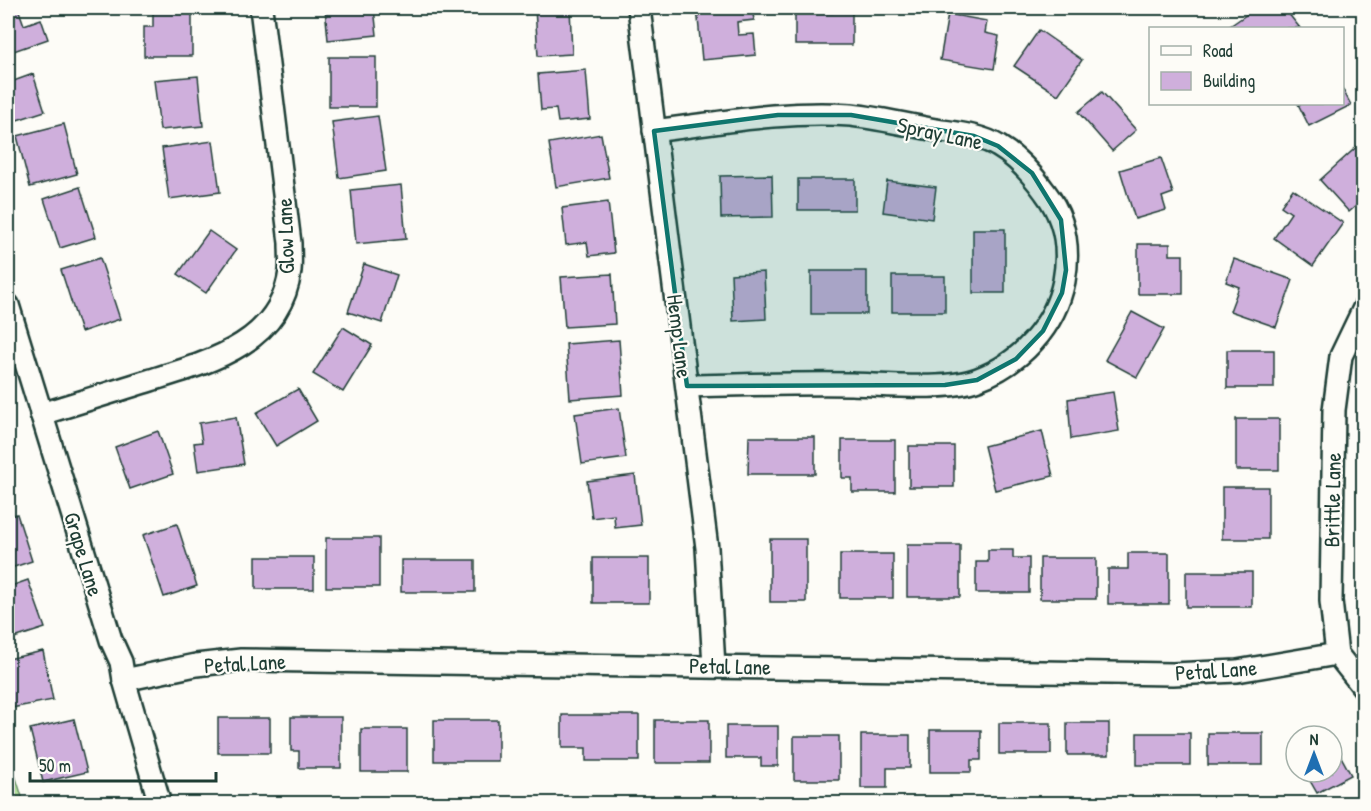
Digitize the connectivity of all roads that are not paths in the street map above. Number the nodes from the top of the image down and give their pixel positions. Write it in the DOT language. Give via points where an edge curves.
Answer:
graph roads {
  1 [pos="261,8"];
  2 [pos="639,8"];
  3 [pos="654,132"];
  4 [pos="8,305"];
  5 [pos="1364,308"];
  6 [pos="687,386"];
  7 [pos="41,414"];
  8 [pos="1337,654"];
  9 [pos="714,666"];
  10 [pos="124,680"];
  11 [pos="1364,688"];
  12 [pos="160,804"];
  1 -- 7 [label="street, Glow Lane" via="290,243 286,290 275,311 251,339 232,352"];
  2 -- 3 [label="street, Hemp Lane"];
  3 -- 6 [label="street, Hemp Lane"];
  3 -- 6 [label="street, Spray Lane" via="778,115 851,115 974,136 998,146 1032,173 1051,199 1067,242 1062,293 1043,331 1016,359 977,380 945,385"];
  4 -- 7 [label="street, Grape Lane"];
  5 -- 8 [label="street, Brittle Lane" via="1341,356 1334,410 1330,601"];
  6 -- 9 [label="street, Hemp Lane" via="707,548"];
  7 -- 10 [label="street, Grape Lane"];
  8 -- 9 [label="street, Petal Lane" via="1237,671 1173,674"];
  8 -- 11 [label="street"];
  9 -- 10 [label="street, Petal Lane" via="242,660"];
  10 -- 12 [label="street, Grape Lane"];
}
